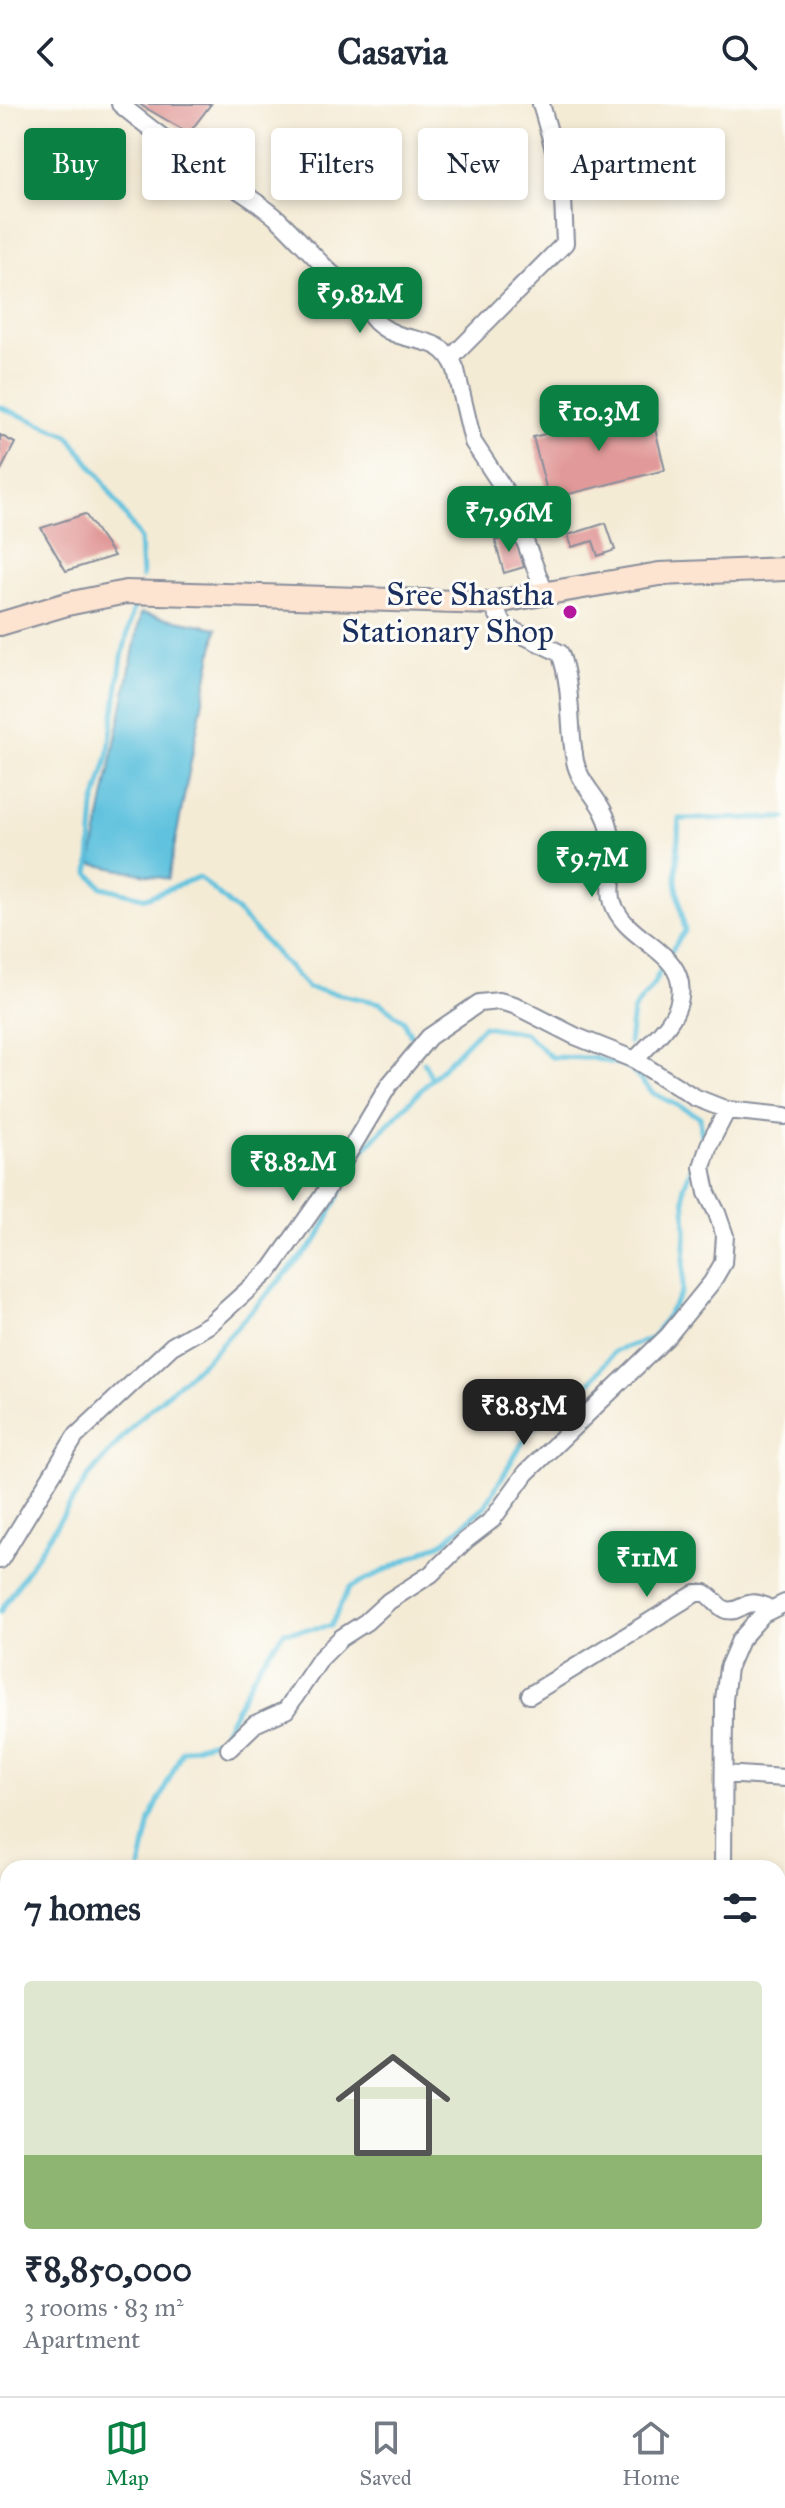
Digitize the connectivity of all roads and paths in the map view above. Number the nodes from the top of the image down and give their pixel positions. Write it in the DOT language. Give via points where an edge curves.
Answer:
graph roads {
  1 [pos="120,104"];
  2 [pos="541,104"];
  3 [pos="451,358"];
  4 [pos="785,569"];
  5 [pos="545,593"];
  6 [pos="490,603"];
  7 [pos="0,624"];
  8 [pos="635,1060"];
  9 [pos="727,1110"];
  10 [pos="785,1116"];
  11 [pos="0,1560"];
  12 [pos="778,1606"];
  13 [pos="530,1695"];
  14 [pos="229,1749"];
  15 [pos="724,1774"];
  16 [pos="785,1778"];
  17 [pos="723,1860"];
  1 -- 3 [label="street" via="279,220 363,301 373,321 391,333 434,343"];
  2 -- 3 [label="street" via="562,177 565,243"];
  3 -- 5 [label="street" via="473,442 506,492"];
  4 -- 5 [label="main road" via="659,574"];
  5 -- 6 [label="main road"];
  6 -- 7 [label="main road" via="126,592"];
  6 -- 8 [label="street" via="506,627 560,653 575,763 610,828 612,902 636,936 667,957 679,975 680,997 673,1017"];
  8 -- 9 [label="street" via="694,1097"];
  8 -- 11 [label="street" via="499,1001 472,1007 429,1037 389,1085 322,1197 271,1269 210,1324 172,1346 75,1437"];
  9 -- 10 [label="street"];
  9 -- 14 [label="street" via="702,1167 725,1236 723,1263 712,1282 668,1336 526,1473 492,1520 431,1574 341,1638 286,1710 255,1724"];
  12 -- 13 [label="street" via="749,1602 728,1610 705,1593 696,1593"];
  12 -- 15 [label="street" via="763,1614 740,1640 728,1668"];
  15 -- 16 [label="street"];
  15 -- 17 [label="street"];
}
